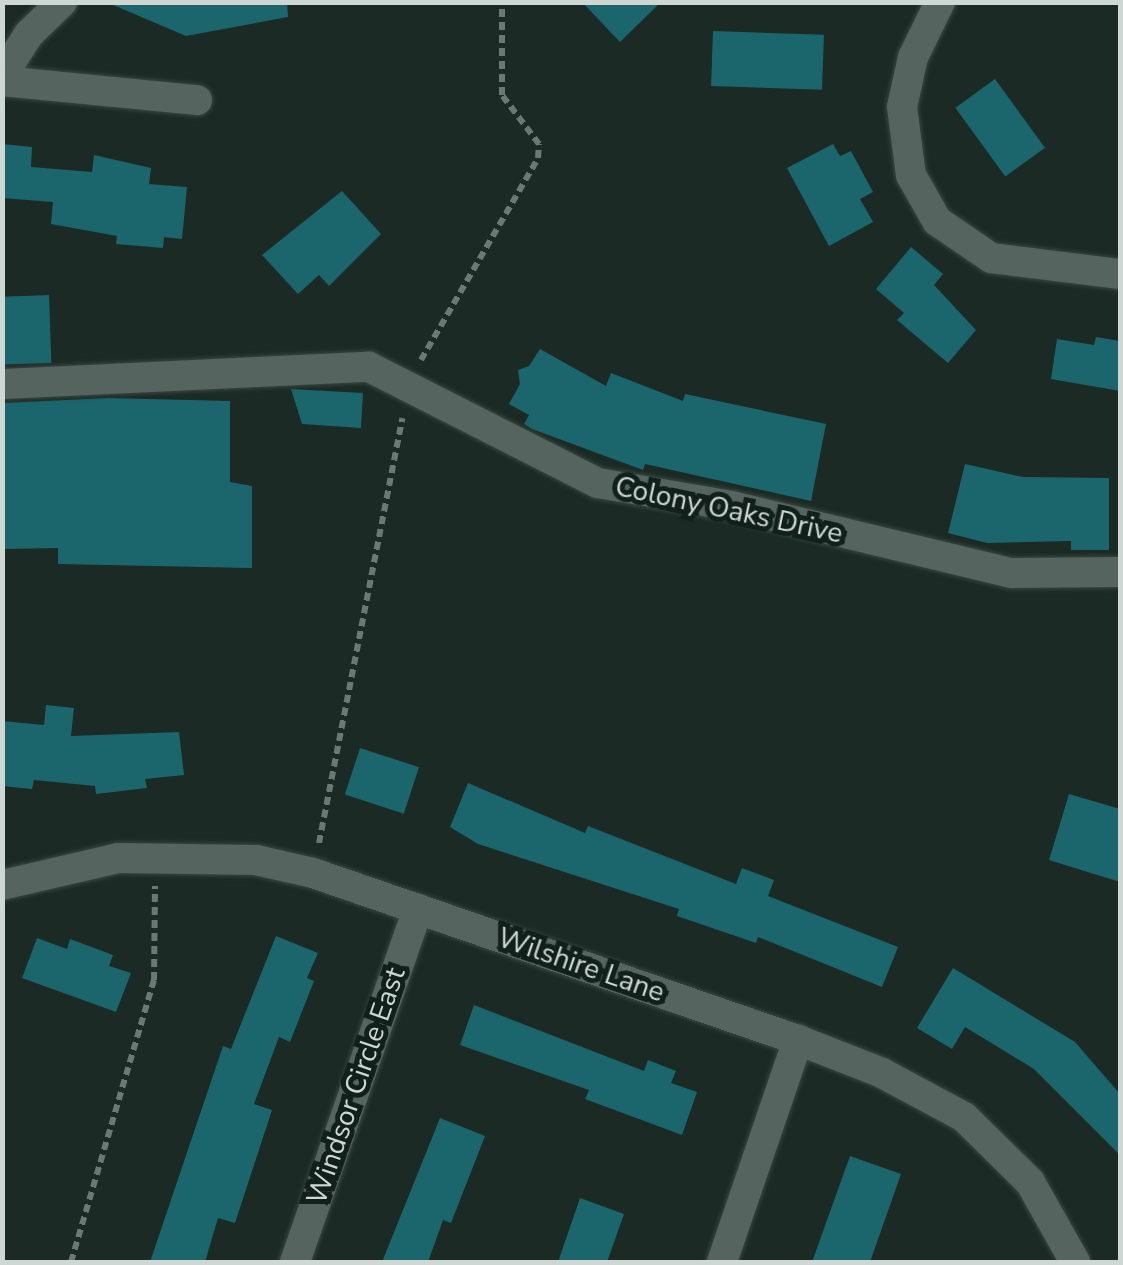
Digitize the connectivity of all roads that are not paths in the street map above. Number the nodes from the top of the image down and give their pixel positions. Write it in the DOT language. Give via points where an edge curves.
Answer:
graph roads {
  1 [pos="62,2"];
  2 [pos="940,2"];
  3 [pos="2,79"];
  4 [pos="197,100"];
  5 [pos="1120,274"];
  6 [pos="2,384"];
  7 [pos="1120,572"];
  8 [pos="2,885"];
  9 [pos="418,909"];
  10 [pos="798,1040"];
  11 [pos="294,1262"];
  12 [pos="722,1262"];
  13 [pos="1075,1262"];
  1 -- 3 [label="street" via="29,34"];
  2 -- 5 [label="street" via="913,58 902,107 911,175 930,210 963,244 991,258"];
  3 -- 4 [label="street"];
  6 -- 7 [label="street, Colony Oaks Drive" via="350,365 408,382 598,482 732,506 1012,574"];
  8 -- 9 [label="street, Wilshire Lane" via="84,862 154,855 256,860"];
  9 -- 10 [label="street, Wilshire Lane"];
  9 -- 11 [label="street, Windsor Circle East"];
  10 -- 12 [label="street"];
  10 -- 13 [label="street, Wilshire Lane" via="882,1072 964,1117 1030,1182"];
}
